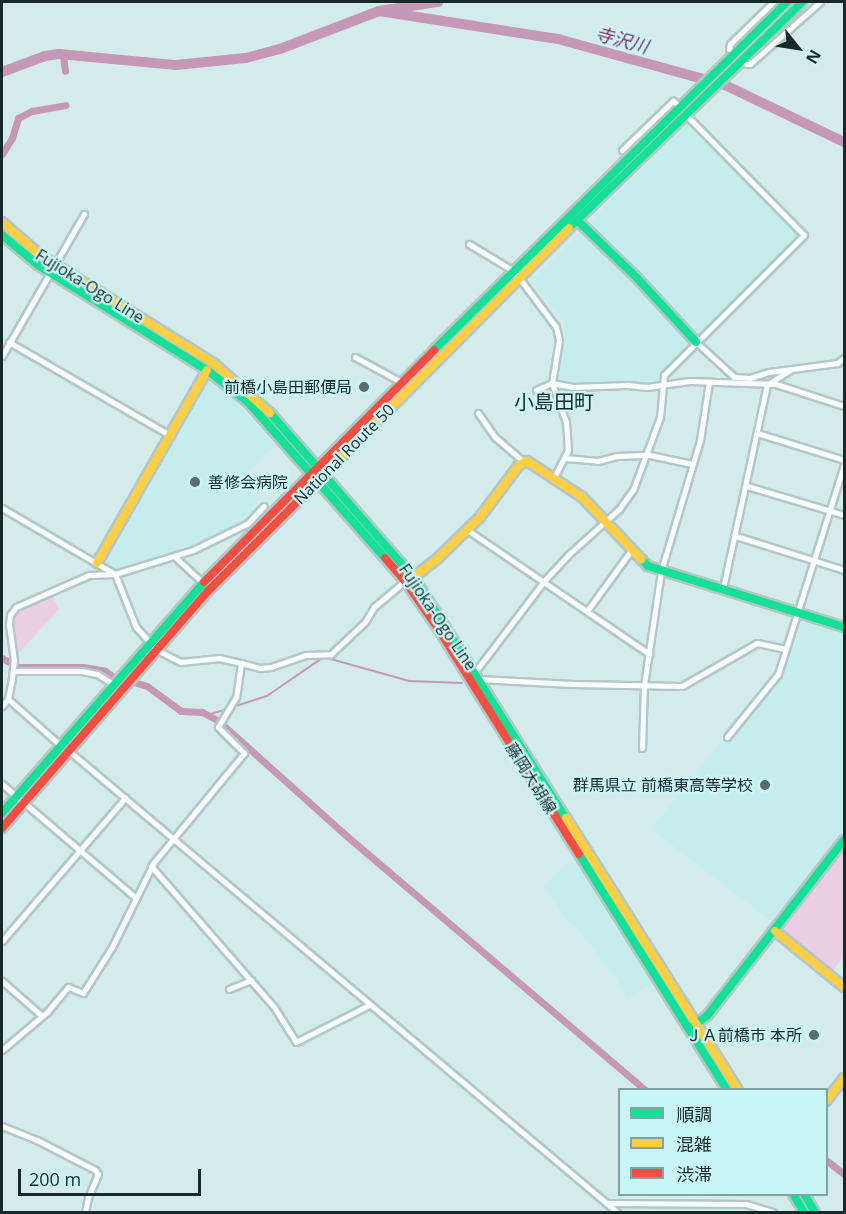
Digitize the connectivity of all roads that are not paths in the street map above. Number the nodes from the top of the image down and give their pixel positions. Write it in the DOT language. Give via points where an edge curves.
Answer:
graph roads {
  1 [pos="773,2"];
  2 [pos="787,2"];
  3 [pos="802,2"];
  4 [pos="820,2"];
  5 [pos="729,49"];
  6 [pos="746,64"];
  7 [pos="698,95"];
  8 [pos="675,103"];
  9 [pos="690,118"];
  10 [pos="622,150"];
  11 [pos="84,214"];
  12 [pos="578,220"];
  13 [pos="2,222"];
  14 [pos="2,235"];
  15 [pos="469,244"];
  16 [pos="54,265"];
  17 [pos="514,271"];
  18 [pos="50,272"];
  19 [pos="520,278"];
  20 [pos="9,342"];
  21 [pos="696,342"];
  22 [pos="2,356"];
  23 [pos="356,357"];
  24 [pos="844,358"];
  25 [pos="792,369"];
  26 [pos="207,370"];
  27 [pos="401,382"];
  28 [pos="709,382"];
  29 [pos="552,383"];
  30 [pos="664,385"];
  31 [pos="767,385"];
  32 [pos="536,390"];
  33 [pos="844,406"];
  34 [pos="478,413"];
  35 [pos="758,433"];
  36 [pos="171,436"];
  37 [pos="646,456"];
  38 [pos="566,458"];
  39 [pos="844,460"];
  40 [pos="524,462"];
  41 [pos="692,464"];
  42 [pos="844,465"];
  43 [pos="313,469"];
  44 [pos="321,477"];
  45 [pos="553,478"];
  46 [pos="747,486"];
  47 [pos="264,506"];
  48 [pos="2,508"];
  49 [pos="830,510"];
  50 [pos="844,515"];
  51 [pos="606,521"];
  52 [pos="466,529"];
  53 [pos="736,536"];
  54 [pos="632,549"];
  55 [pos="174,556"];
  56 [pos="814,561"];
  57 [pos="98,563"];
  58 [pos="844,570"];
  59 [pos="661,571"];
  60 [pos="115,574"];
  61 [pos="414,578"];
  62 [pos="405,581"];
  63 [pos="544,581"];
  64 [pos="203,583"];
  65 [pos="723,588"];
  66 [pos="587,611"];
  67 [pos="797,612"];
  68 [pos="844,627"];
  69 [pos="149,643"];
  70 [pos="785,649"];
  71 [pos="157,650"];
  72 [pos="649,654"];
  73 [pos="241,663"];
  74 [pos="13,671"];
  75 [pos="477,675"];
  76 [pos="113,684"];
  77 [pos="644,685"];
  78 [pos="8,699"];
  79 [pos="2,706"];
  80 [pos="727,737"];
  81 [pos="60,745"];
  82 [pos="642,748"];
  83 [pos="69,751"];
  84 [pos="2,784"];
  85 [pos="16,796"];
  86 [pos="125,798"];
  87 [pos="24,802"];
  88 [pos="2,813"];
  89 [pos="2,828"];
  90 [pos="172,839"];
  91 [pos="844,840"];
  92 [pos="80,850"];
  93 [pos="151,866"];
  94 [pos="136,898"];
  95 [pos="775,931"];
  96 [pos="2,941"];
  97 [pos="251,980"];
  98 [pos="2,981"];
  99 [pos="844,987"];
  100 [pos="229,989"];
  101 [pos="369,1005"];
  102 [pos="42,1017"];
  103 [pos="693,1027"];
  104 [pos="2,1050"];
  105 [pos="844,1078"];
  106 [pos="726,1088"];
  107 [pos="737,1088"];
  108 [pos="828,1098"];
  109 [pos="2,1126"];
  110 [pos="794,1196"];
  111 [pos="805,1196"];
  112 [pos="606,1203"];
  113 [pos="85,1212"];
  114 [pos="617,1212"];
  115 [pos="773,1212"];
  116 [pos="804,1212"];
  117 [pos="815,1212"];
  1 -- 5 [label="street"];
  2 -- 7 [label="main road"];
  3 -- 7 [label="main road"];
  4 -- 6 [label="street"];
  7 -- 12 [label="main road, National Route 50"];
  7 -- 17 [label="main road, National Route 50"];
  8 -- 10 [label="street"];
  9 -- 21 [label="street" via="804,234"];
  11 -- 16 [label="street"];
  12 -- 19 [label="main road, National Route 50"];
  12 -- 21 [label="main road"];
  13 -- 16 [label="main road, Fujioka-Ogo Line"];
  14 -- 18 [label="main road, Fujioka-Ogo Line"];
  15 -- 17 [label="street"];
  16 -- 18 [label="street"];
  16 -- 43 [label="main road, Fujioka-Ogo Line" via="213,363 264,407"];
  17 -- 19 [label="street"];
  17 -- 27 [label="main road, National Route 50"];
  18 -- 20 [label="street"];
  18 -- 26 [label="main road, Fujioka-Ogo Line"];
  19 -- 29 [label="street" via="556,327 559,340"];
  19 -- 44 [label="main road, National Route 50"];
  20 -- 22 [label="street"];
  20 -- 36 [label="street"];
  21 -- 25 [label="street" via="734,377 750,378"];
  21 -- 30 [label="street" via="664,375"];
  23 -- 27 [label="street"];
  24 -- 25 [label="street" via="837,363"];
  25 -- 31 [label="street"];
  26 -- 36 [label="main road"];
  26 -- 43 [label="main road, Fujioka-Ogo Line" via="248,402"];
  27 -- 43 [label="main road, National Route 50"];
  28 -- 30 [label="street"];
  28 -- 31 [label="street"];
  28 -- 41 [label="street"];
  29 -- 30 [label="street" via="573,387"];
  29 -- 32 [label="street"];
  29 -- 38 [label="street" via="566,422"];
  30 -- 37 [label="street" via="660,417"];
  31 -- 33 [label="street" via="776,384"];
  31 -- 35 [label="street"];
  34 -- 40 [label="street" via="495,437"];
  35 -- 39 [label="street"];
  35 -- 46 [label="street"];
  36 -- 57 [label="main road"];
  37 -- 38 [label="street" via="617,456 598,461"];
  37 -- 41 [label="street"];
  37 -- 51 [label="street" via="633,490"];
  38 -- 45 [label="street"];
  40 -- 45 [label="main road"];
  40 -- 52 [label="main road"];
  41 -- 59 [label="street"];
  42 -- 49 [label="street"];
  43 -- 44 [label="main road, Fujioka-Ogo Line"];
  43 -- 64 [label="main road, National Route 50"];
  44 -- 61 [label="main road, Fujioka-Ogo Line"];
  44 -- 62 [label="main road, 藤岡大胡線"];
  44 -- 71 [label="main road, National Route 50" via="209,590"];
  45 -- 51 [label="main road" via="582,497"];
  46 -- 49 [label="street"];
  46 -- 53 [label="street"];
  47 -- 55 [label="street" via="248,523"];
  48 -- 57 [label="street"];
  49 -- 50 [label="street"];
  49 -- 56 [label="street"];
  51 -- 54 [label="main road"];
  51 -- 63 [label="street"];
  52 -- 61 [label="main road"];
  52 -- 63 [label="street"];
  53 -- 56 [label="street"];
  53 -- 65 [label="street"];
  54 -- 59 [label="main road" via="648,566"];
  54 -- 66 [label="street"];
  55 -- 60 [label="street"];
  55 -- 64 [label="street"];
  56 -- 58 [label="street"];
  56 -- 67 [label="street"];
  57 -- 60 [label="street"];
  59 -- 65 [label="main road"];
  59 -- 72 [label="street"];
  60 -- 69 [label="street" via="136,627"];
  60 -- 74 [label="street" via="89,575 16,607 9,625"];
  61 -- 62 [label="main road"];
  61 -- 75 [label="main road, Fujioka-Ogo Line"];
  62 -- 73 [label="street" via="374,607 365,622 332,654 306,655 271,667"];
  62 -- 103 [label="main road, 藤岡大胡線"];
  63 -- 66 [label="street"];
  63 -- 75 [label="street"];
  64 -- 69 [label="main road, National Route 50"];
  65 -- 67 [label="main road"];
  66 -- 72 [label="street"];
  67 -- 68 [label="main road"];
  67 -- 70 [label="street"];
  69 -- 71 [label="street"];
  69 -- 76 [label="main road, National Route 50"];
  70 -- 77 [label="street" via="757,643 682,686"];
  70 -- 80 [label="street" via="778,674"];
  71 -- 73 [label="street" via="181,662 219,658"];
  71 -- 83 [label="main road, National Route 50"];
  72 -- 77 [label="street"];
  73 -- 90 [label="street" via="236,697 218,727 244,753"];
  74 -- 76 [label="street" via="81,671 97,674"];
  74 -- 78 [label="street"];
  75 -- 77 [label="street"];
  75 -- 103 [label="main road, Fujioka-Ogo Line"];
  76 -- 81 [label="main road, National Route 50"];
  77 -- 82 [label="street"];
  78 -- 79 [label="street"];
  78 -- 81 [label="street"];
  81 -- 85 [label="main road, National Route 50"];
  83 -- 86 [label="street"];
  83 -- 87 [label="main road, National Route 50"];
  84 -- 85 [label="street"];
  85 -- 87 [label="street"];
  85 -- 88 [label="main road, National Route 50"];
  86 -- 90 [label="street"];
  86 -- 92 [label="street"];
  87 -- 89 [label="main road, National Route 50"];
  87 -- 92 [label="street"];
  90 -- 93 [label="street"];
  90 -- 101 [label="street"];
  91 -- 95 [label="main road"];
  92 -- 94 [label="street"];
  92 -- 96 [label="street"];
  93 -- 94 [label="street"];
  93 -- 97 [label="street"];
  94 -- 102 [label="street" via="83,993 68,987"];
  95 -- 99 [label="main road"];
  95 -- 103 [label="main road" via="708,1016"];
  97 -- 100 [label="street"];
  97 -- 101 [label="street" via="296,1042"];
  98 -- 102 [label="street"];
  101 -- 112 [label="street"];
  102 -- 104 [label="street"];
  103 -- 106 [label="main road, 藤岡大胡線"];
  103 -- 107 [label="main road, Fujioka-Ogo Line"];
  105 -- 108 [label="main road"];
  109 -- 113 [label="street" via="95,1170 98,1174"];
  110 -- 116 [label="main road"];
  111 -- 117 [label="main road"];
  112 -- 114 [label="street"];
  112 -- 115 [label="street" via="746,1204"];
}
